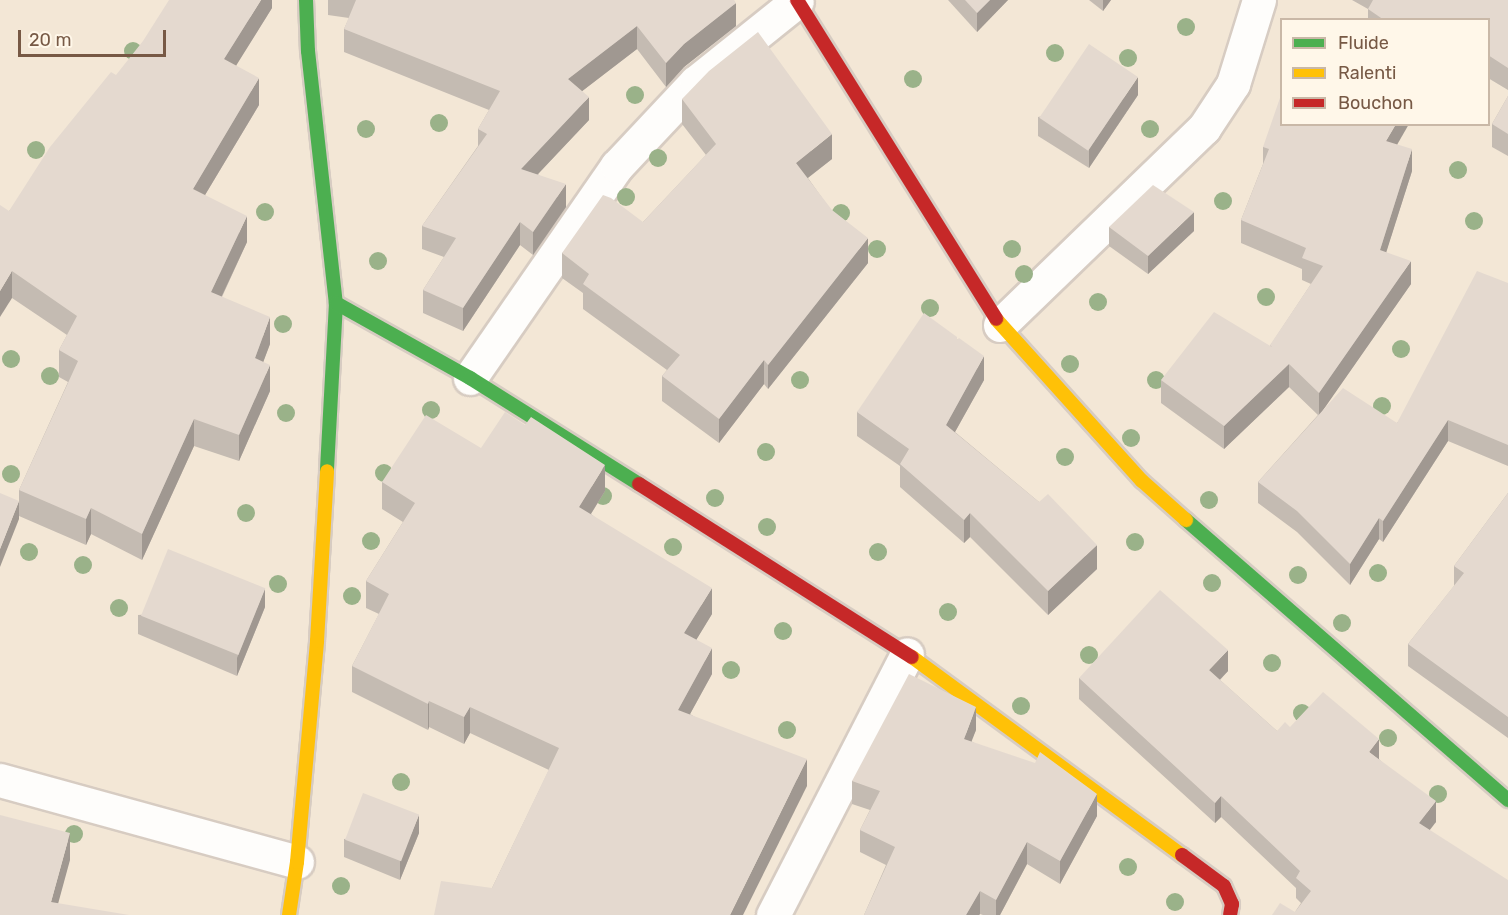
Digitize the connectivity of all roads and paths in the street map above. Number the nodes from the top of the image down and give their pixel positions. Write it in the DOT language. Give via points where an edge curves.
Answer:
graph roads {
  1 [pos="306,0"];
  2 [pos="797,0"];
  3 [pos="1259,0"];
  4 [pos="336,303"];
  5 [pos="1000,325"];
  6 [pos="470,378"];
  7 [pos="907,654"];
  8 [pos="0,780"];
  9 [pos="1508,801"];
  10 [pos="297,862"];
  11 [pos="289,915"];
  12 [pos="773,915"];
  13 [pos="1230,915"];
  1 -- 4 [label="street"];
  2 -- 5 [label="street"];
  2 -- 6 [label="street" via="696,82 617,166"];
  3 -- 5 [label="street" via="1233,84 1204,128"];
  4 -- 6 [label="street"];
  4 -- 10 [label="street" via="317,641"];
  5 -- 9 [label="street" via="1142,481"];
  6 -- 7 [label="street"];
  7 -- 12 [label="street"];
  7 -- 13 [label="street" via="1224,886 1232,904"];
  8 -- 10 [label="street"];
  10 -- 11 [label="street"];
}
